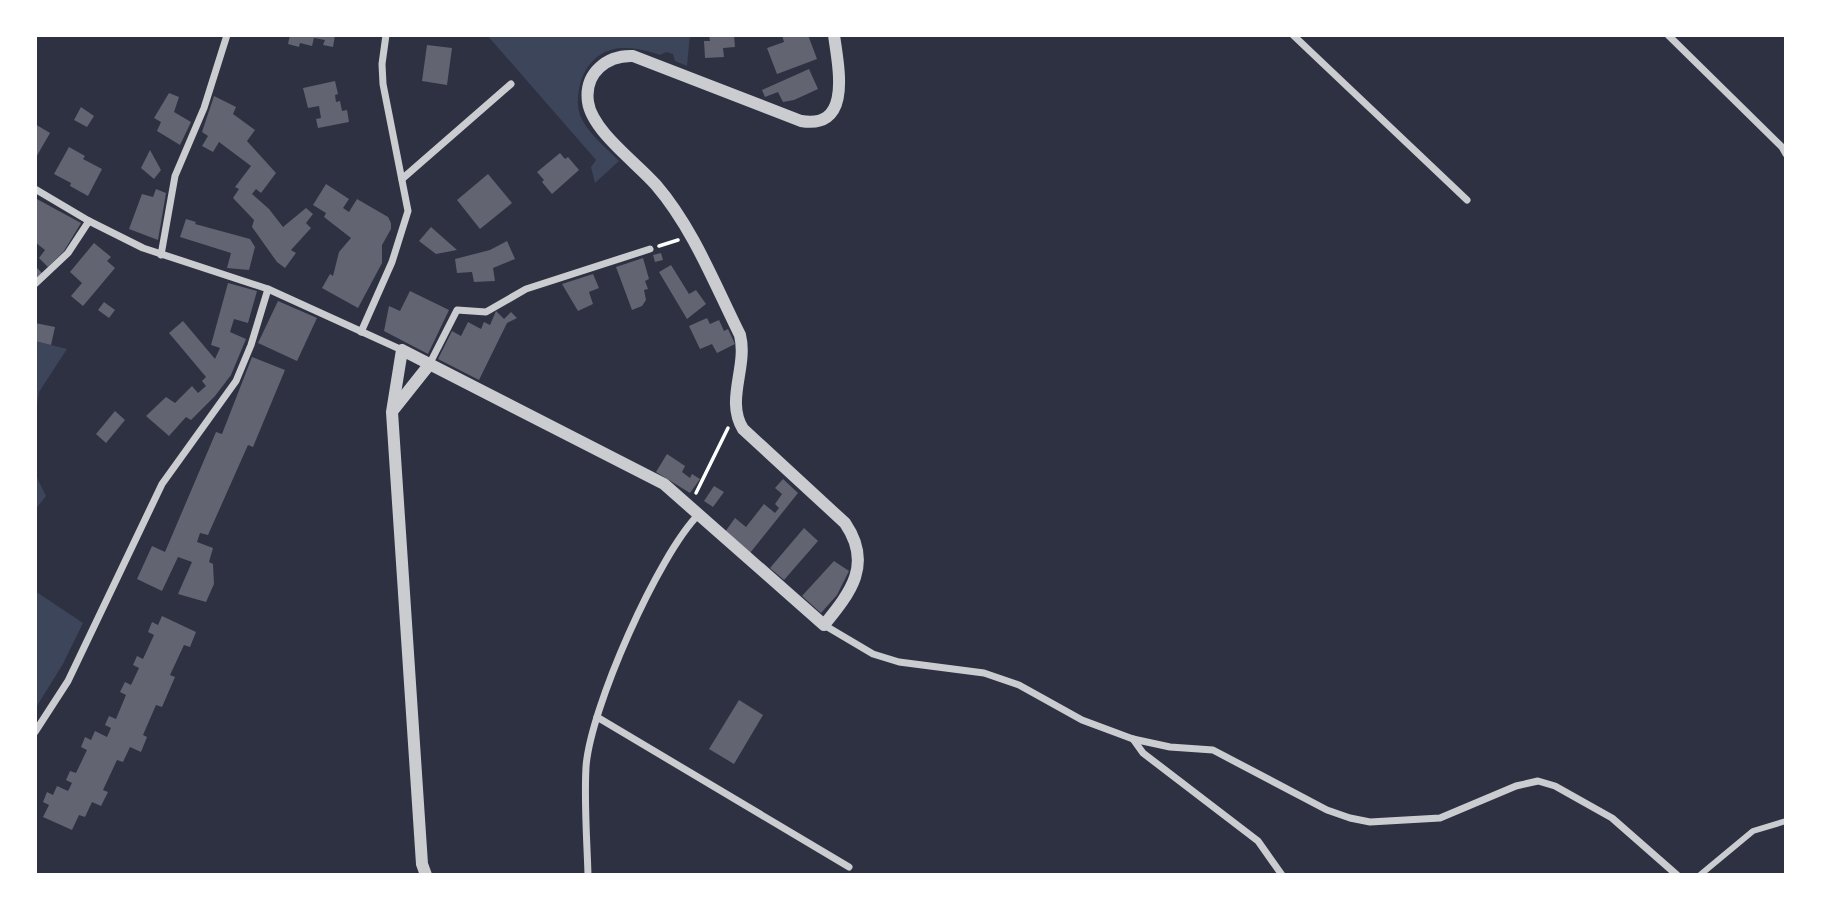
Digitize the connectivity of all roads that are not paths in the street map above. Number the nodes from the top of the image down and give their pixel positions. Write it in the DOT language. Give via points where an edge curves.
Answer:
graph roads {
  1 [pos="227,35"];
  2 [pos="386,35"];
  3 [pos="834,35"];
  4 [pos="1293,35"];
  5 [pos="1668,35"];
  6 [pos="512,84"];
  7 [pos="1786,154"];
  8 [pos="402,178"];
  9 [pos="35,189"];
  10 [pos="1467,200"];
  11 [pos="89,221"];
  12 [pos="650,249"];
  13 [pos="161,254"];
  14 [pos="35,284"];
  15 [pos="268,289"];
  16 [pos="361,332"];
  17 [pos="401,350"];
  18 [pos="429,365"];
  19 [pos="392,412"];
  20 [pos="694,509"];
  21 [pos="824,625"];
  22 [pos="597,717"];
  23 [pos="35,732"];
  24 [pos="1133,739"];
  25 [pos="1786,821"];
  26 [pos="849,866"];
  27 [pos="426,875"];
  28 [pos="588,875"];
  29 [pos="1282,875"];
  30 [pos="1677,875"];
  31 [pos="1700,875"];
  1 -- 13 [label="street" via="204,108 175,176"];
  2 -- 8 [label="street" via="383,84"];
  3 -- 21 [label="street" via="838,100 825,120 814,123 633,56 608,60 598,69 588,92 597,124 657,186 691,236 740,335 743,354 736,419 855,537 859,553 854,579 843,603"];
  4 -- 10 [label="street"];
  5 -- 7 [label="street"];
  6 -- 8 [label="street"];
  8 -- 16 [label="street" via="408,211 392,262"];
  9 -- 11 [label="street"];
  11 -- 13 [label="street"];
  11 -- 14 [label="street" via="68,253"];
  12 -- 18 [label="street" via="526,289 486,312 457,310"];
  13 -- 15 [label="street"];
  15 -- 16 [label="street"];
  15 -- 23 [label="street" via="236,381 162,484 68,681"];
  16 -- 17 [label="street"];
  17 -- 18 [label="street"];
  17 -- 19 [label="street"];
  18 -- 19 [label="street"];
  18 -- 20 [label="street" via="664,484"];
  19 -- 27 [label="street"];
  20 -- 21 [label="street"];
  20 -- 22 [label="street" via="692,520 658,573"];
  21 -- 24 [label="street" via="873,654 898,662 984,673 1019,685 1082,720"];
  22 -- 26 [label="street"];
  22 -- 28 [label="street" via="586,766"];
  24 -- 29 [label="street" via="1143,753 1258,841"];
  24 -- 30 [label="street" via="1213,750 1327,810 1370,822 1440,818 1538,781 1612,818"];
  25 -- 31 [label="street" via="1753,831"];
}
